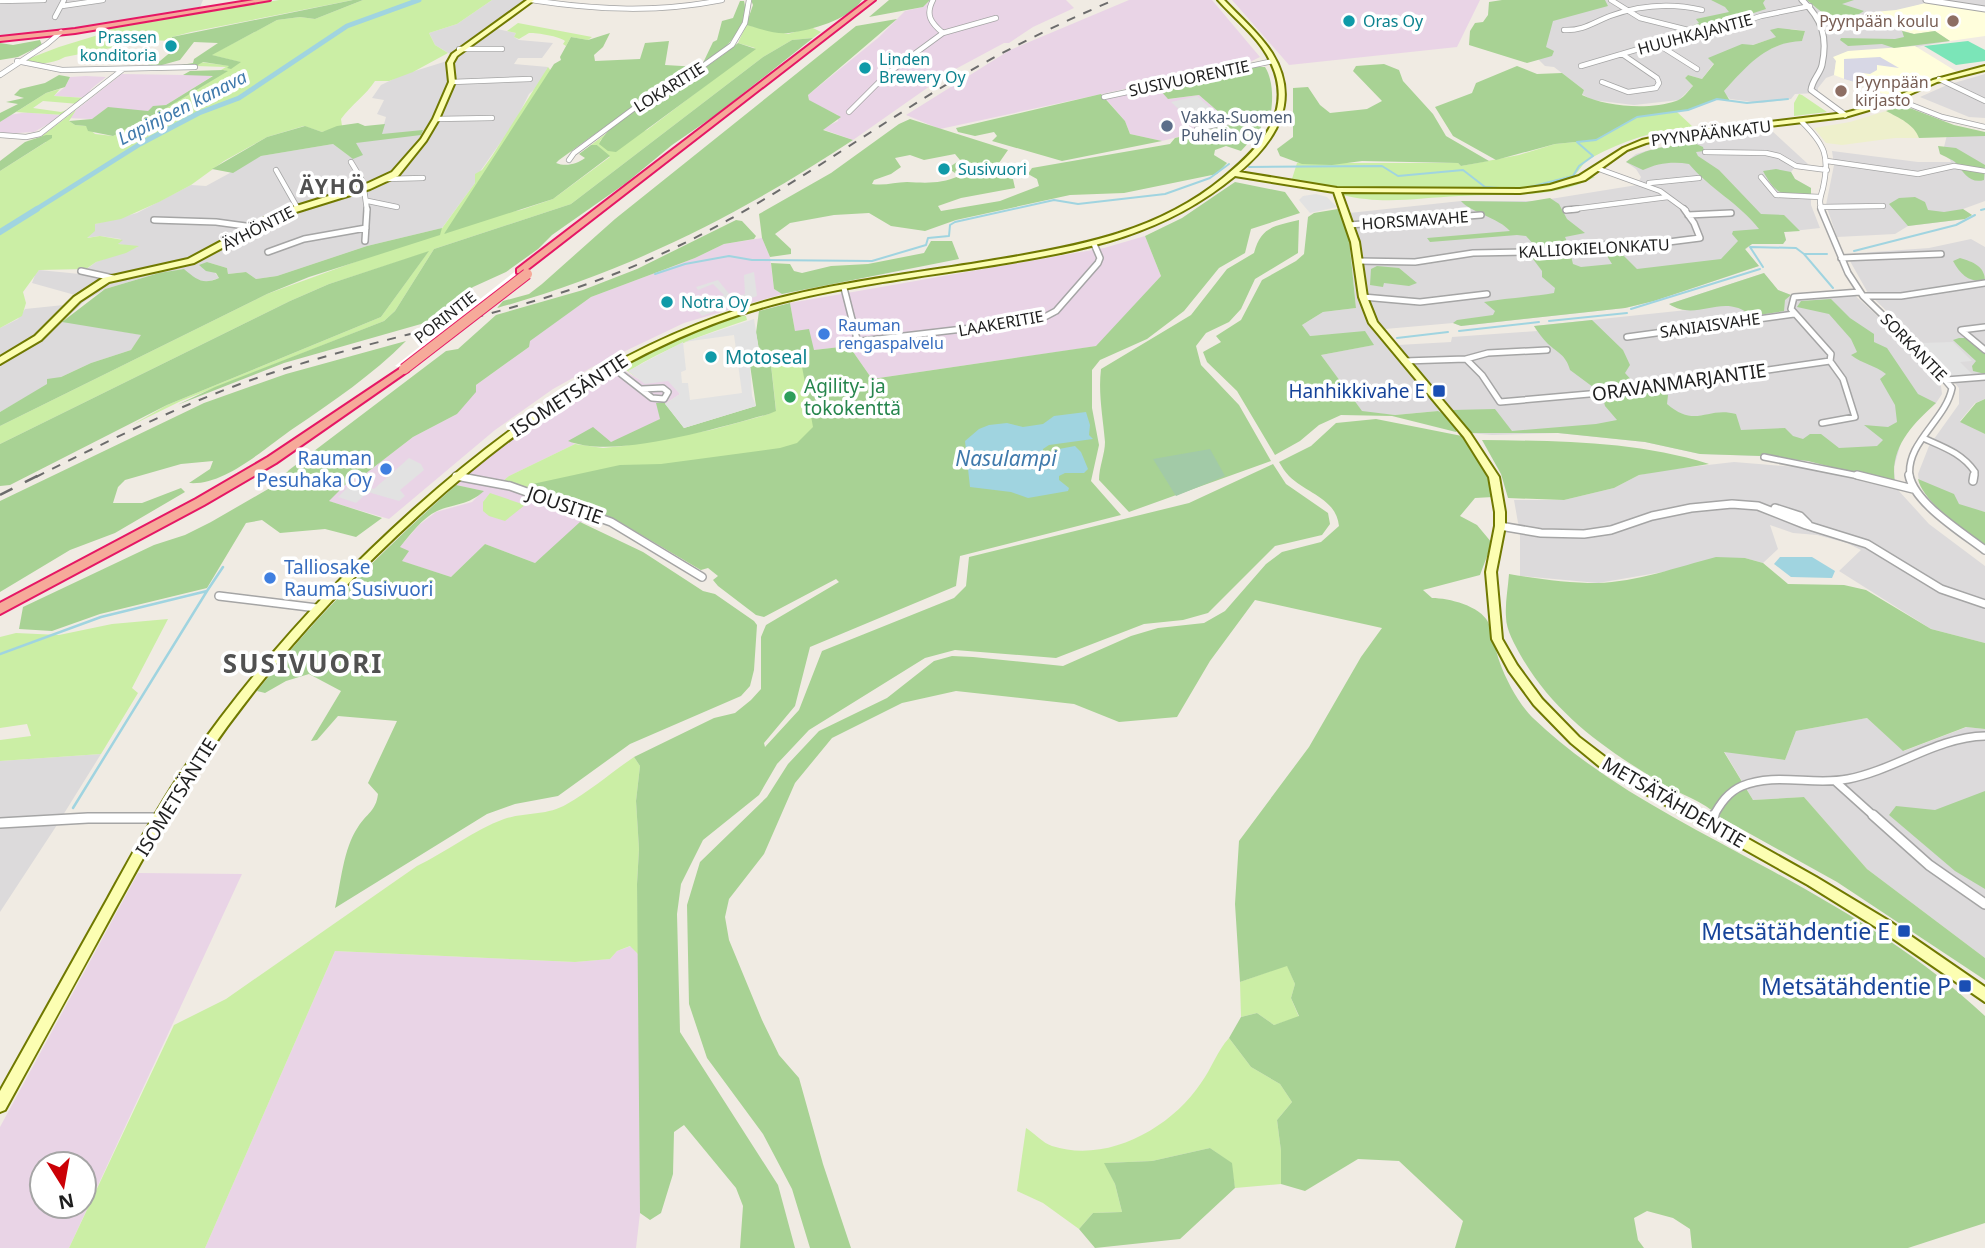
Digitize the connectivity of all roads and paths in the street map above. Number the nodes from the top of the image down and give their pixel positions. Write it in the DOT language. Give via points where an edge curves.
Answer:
graph roads {
  1 [pos="44,0"];
  2 [pos="64,0"];
  3 [pos="103,0"];
  4 [pos="267,0"];
  5 [pos="531,0"];
  6 [pos="722,0"];
  7 [pos="749,0"];
  8 [pos="874,0"];
  9 [pos="933,0"];
  10 [pos="1221,0"];
  11 [pos="1611,0"];
  12 [pos="1802,0"];
  13 [pos="1926,0"];
  14 [pos="0,1"];
  15 [pos="62,6"];
  16 [pos="1810,6"];
  17 [pos="1985,9"];
  18 [pos="1702,10"];
  19 [pos="1627,12"];
  20 [pos="55,17"];
  21 [pos="996,18"];
  22 [pos="1857,19"];
  23 [pos="1821,20"];
  24 [pos="1564,30"];
  25 [pos="61,32"];
  26 [pos="943,33"];
  27 [pos="1705,34"];
  28 [pos="0,39"];
  29 [pos="1659,45"];
  30 [pos="502,49"];
  31 [pos="459,50"];
  32 [pos="1622,54"];
  33 [pos="17,61"];
  34 [pos="1273,61"];
  35 [pos="1581,66"];
  36 [pos="195,67"];
  37 [pos="1985,68"];
  38 [pos="123,69"];
  39 [pos="1697,69"];
  40 [pos="1,74"];
  41 [pos="530,79"];
  42 [pos="1939,79"];
  43 [pos="452,82"];
  44 [pos="1602,82"];
  45 [pos="1104,97"];
  46 [pos="1896,99"];
  47 [pos="1985,101"];
  48 [pos="849,112"];
  49 [pos="1845,115"];
  50 [pos="1281,116"];
  51 [pos="492,118"];
  52 [pos="436,119"];
  53 [pos="1802,122"];
  54 [pos="1985,127"];
  55 [pos="1197,129"];
  56 [pos="0,135"];
  57 [pos="1705,152"];
  58 [pos="569,160"];
  59 [pos="1827,161"];
  60 [pos="351,162"];
  61 [pos="1599,169"];
  62 [pos="276,170"];
  63 [pos="1827,170"];
  64 [pos="1985,171"];
  65 [pos="1232,173"];
  66 [pos="1760,177"];
  67 [pos="423,178"];
  68 [pos="1699,178"];
  69 [pos="386,179"];
  70 [pos="1648,184"];
  71 [pos="367,187"];
  72 [pos="1337,190"];
  73 [pos="1668,197"];
  74 [pos="1820,197"];
  75 [pos="368,201"];
  76 [pos="1883,206"];
  77 [pos="297,207"];
  78 [pos="397,207"];
  79 [pos="1820,207"];
  80 [pos="1566,210"];
  81 [pos="1731,213"];
  82 [pos="1481,215"];
  83 [pos="1688,215"];
  84 [pos="154,220"];
  85 [pos="1349,225"];
  86 [pos="253,227"];
  87 [pos="366,228"];
  88 [pos="365,242"];
  89 [pos="1094,244"];
  90 [pos="268,252"];
  91 [pos="1941,254"];
  92 [pos="1841,258"];
  93 [pos="1358,261"];
  94 [pos="81,271"];
  95 [pos="524,272"];
  96 [pos="113,278"];
  97 [pos="1985,283"];
  98 [pos="844,288"];
  99 [pos="1487,294"];
  100 [pos="1862,294"];
  101 [pos="1363,297"];
  102 [pos="1794,314"];
  103 [pos="1985,327"];
  104 [pos="1627,337"];
  105 [pos="1985,349"];
  106 [pos="1547,350"];
  107 [pos="1466,359"];
  108 [pos="0,361"];
  109 [pos="1404,361"];
  110 [pos="1830,361"];
  111 [pos="611,366"];
  112 [pos="401,368"];
  113 [pos="1985,377"];
  114 [pos="1946,380"];
  115 [pos="642,389"];
  116 [pos="1822,423"];
  117 [pos="1923,438"];
  118 [pos="1764,457"];
  119 [pos="456,476"];
  120 [pos="1973,481"];
  121 [pos="1913,489"];
  122 [pos="1500,526"];
  123 [pos="1985,550"];
  124 [pos="702,577"];
  125 [pos="219,596"];
  126 [pos="0,603"];
  127 [pos="1985,604"];
  128 [pos="317,608"];
  129 [pos="0,609"];
  130 [pos="1985,736"];
  131 [pos="1835,781"];
  132 [pos="160,818"];
  133 [pos="0,823"];
  134 [pos="1709,824"];
  135 [pos="1985,904"];
  136 [pos="1985,995"];
  137 [pos="0,1105"];
  1 -- 14 [label="street"];
  2 -- 15 [label="street"];
  3 -- 15 [label="street"];
  4 -- 25 [label="highway"];
  5 -- 6 [label="street" via="630,13"];
  5 -- 31 [label="main road"];
  7 -- 58 [label="street, LOKARITIE" via="732,45 619,118"];
  8 -- 95 [label="highway, PORINTIE"];
  9 -- 26 [label="street" via="928,18"];
  10 -- 34 [label="main road"];
  11 -- 19 [label="street"];
  12 -- 16 [label="street"];
  13 -- 17 [label="street"];
  15 -- 20 [label="street"];
  16 -- 23 [label="street"];
  16 -- 27 [label="street, HUUHKAJANTIE"];
  18 -- 19 [label="street" via="1659,6"];
  19 -- 24 [label="street" via="1584,29"];
  19 -- 27 [label="street"];
  21 -- 26 [label="street"];
  22 -- 23 [label="street"];
  23 -- 49 [label="street" via="1822,67 1811,90"];
  25 -- 28 [label="highway"];
  25 -- 33 [label="street"];
  26 -- 48 [label="street" via="887,74"];
  27 -- 29 [label="street, HUUHKAJANTIE"];
  29 -- 32 [label="street, HUUHKAJANTIE"];
  29 -- 39 [label="street"];
  30 -- 31 [label="street"];
  31 -- 43 [label="main road, ÄYHÖNTIE" via="450,63"];
  32 -- 35 [label="street, HUUHKAJANTIE"];
  32 -- 44 [label="street" via="1657,78 1656,88 1634,92 1611,89"];
  33 -- 38 [label="street" via="62,70"];
  33 -- 40 [label="street"];
  34 -- 45 [label="street, SUSIVUORENTIE"];
  34 -- 50 [label="main road" via="1283,92"];
  36 -- 38 [label="street"];
  37 -- 42 [label="main road, PYYNPÄÄNKATU"];
  38 -- 56 [label="street" via="40,134"];
  41 -- 43 [label="street"];
  42 -- 46 [label="main road, PYYNPÄÄNKATU"];
  42 -- 47 [label="street"];
  43 -- 52 [label="main road, ÄYHÖNTIE"];
  46 -- 49 [label="main road, PYYNPÄÄNKATU"];
  46 -- 54 [label="street"];
  49 -- 53 [label="main road, PYYNPÄÄNKATU"];
  50 -- 55 [label="street" via="1260,115"];
  50 -- 65 [label="main road, ISOMETSÄNTIE" via="1259,149"];
  51 -- 52 [label="street"];
  52 -- 69 [label="main road, ÄYHÖNTIE" via="404,165"];
  53 -- 59 [label="street, SORKANTIE" via="1818,138"];
  53 -- 61 [label="main road, PYYNPÄÄNKATU" via="1655,138 1625,149"];
  57 -- 63 [label="street" via="1766,153 1796,166"];
  59 -- 63 [label="street, SORKANTIE"];
  59 -- 64 [label="street" via="1918,174 1954,166"];
  60 -- 71 [label="street"];
  61 -- 70 [label="street, KALLIOKIELONKATU"];
  61 -- 72 [label="main road, PYYNPÄÄNKATU" via="1563,184 1520,191"];
  62 -- 77 [label="street"];
  63 -- 74 [label="street, SORKANTIE"];
  65 -- 72 [label="main road, PYYNPÄÄNKATU"];
  65 -- 89 [label="main road, ISOMETSÄNTIE" via="1171,215"];
  66 -- 74 [label="street" via="1776,195"];
  67 -- 69 [label="street"];
  68 -- 70 [label="street"];
  69 -- 71 [label="main road, ÄYHÖNTIE"];
  70 -- 73 [label="street, KALLIOKIELONKATU"];
  71 -- 75 [label="street"];
  71 -- 77 [label="main road, ÄYHÖNTIE"];
  72 -- 85 [label="main road, METSÄTÄHDENTIE"];
  73 -- 80 [label="street"];
  73 -- 83 [label="street, KALLIOKIELONKATU"];
  74 -- 79 [label="street, SORKANTIE"];
  75 -- 78 [label="street"];
  75 -- 87 [label="street"];
  76 -- 79 [label="street"];
  77 -- 86 [label="main road, ÄYHÖNTIE"];
  79 -- 92 [label="street, SORKANTIE"];
  81 -- 83 [label="street"];
  82 -- 85 [label="street, HORSMAVAHE"];
  83 -- 93 [label="street, KALLIOKIELONKATU" via="1700,238 1637,246 1633,242 1473,253 1415,262"];
  84 -- 86 [label="street"];
  85 -- 93 [label="main road, METSÄTÄHDENTIE"];
  86 -- 96 [label="main road, ÄYHÖNTIE" via="191,261"];
  87 -- 88 [label="street"];
  87 -- 90 [label="street" via="303,239"];
  89 -- 98 [label="main road, ISOMETSÄNTIE"];
  89 -- 98 [label="street, LAAKERITIE" via="1098,263 1056,311 1039,320 861,341"];
  91 -- 92 [label="street"];
  92 -- 100 [label="street, SORKANTIE"];
  93 -- 101 [label="main road, METSÄTÄHDENTIE"];
  94 -- 96 [label="street"];
  95 -- 112 [label="highway, PORINTIE, bridge"];
  96 -- 108 [label="main road, ÄYHÖNTIE" via="80,296 38,338"];
  97 -- 100 [label="street" via="1901,296"];
  98 -- 111 [label="main road, ISOMETSÄNTIE" via="719,318"];
  99 -- 101 [label="street" via="1420,302"];
  100 -- 102 [label="street" via="1794,298"];
  100 -- 114 [label="street, SORKANTIE"];
  101 -- 109 [label="main road, METSÄTÄHDENTIE" via="1373,323"];
  102 -- 104 [label="street, SANIAISVAHE"];
  102 -- 110 [label="street" via="1831,354"];
  103 -- 105 [label="street" via="1961,330"];
  106 -- 107 [label="street" via="1488,353"];
  107 -- 109 [label="street"];
  107 -- 110 [label="street, ORAVANMARJANTIE" via="1500,402 1623,391"];
  109 -- 122 [label="main road, METSÄTÄHDENTIE" via="1488,466 1498,497"];
  110 -- 116 [label="street" via="1843,379 1855,417"];
  111 -- 115 [label="street"];
  111 -- 119 [label="main road, ISOMETSÄNTIE" via="535,413"];
  112 -- 126 [label="highway, PORINTIE" via="260,461"];
  112 -- 129 [label="highway, PORINTIE" via="272,460"];
  113 -- 114 [label="street"];
  114 -- 117 [label="street, SORKANTIE" via="1952,388 1951,401"];
  117 -- 120 [label="street" via="1970,463"];
  117 -- 121 [label="street, SORKANTIE" via="1911,461"];
  118 -- 121 [label="street"];
  119 -- 124 [label="street, JOUSITIE" via="510,486 588,512"];
  119 -- 128 [label="main road, ISOMETSÄNTIE"];
  121 -- 123 [label="street"];
  122 -- 127 [label="street" via="1544,534 1586,534 1694,508 1774,508 1799,524 1874,547 1936,587"];
  122 -- 134 [label="main road, METSÄTÄHDENTIE" via="1491,572 1494,615 1497,639 1513,668 1575,740 1609,767"];
  125 -- 128 [label="street"];
  128 -- 132 [label="main road, ISOMETSÄNTIE" via="240,699"];
  130 -- 131 [label="street" via="1971,735 1906,763"];
  131 -- 134 [label="street" via="1741,786"];
  131 -- 135 [label="street" via="1929,865"];
  132 -- 133 [label="street"];
  132 -- 137 [label="main road, ISOMETSÄNTIE"];
  134 -- 136 [label="main road, METSÄTÄHDENTIE" via="1884,925"];
}
